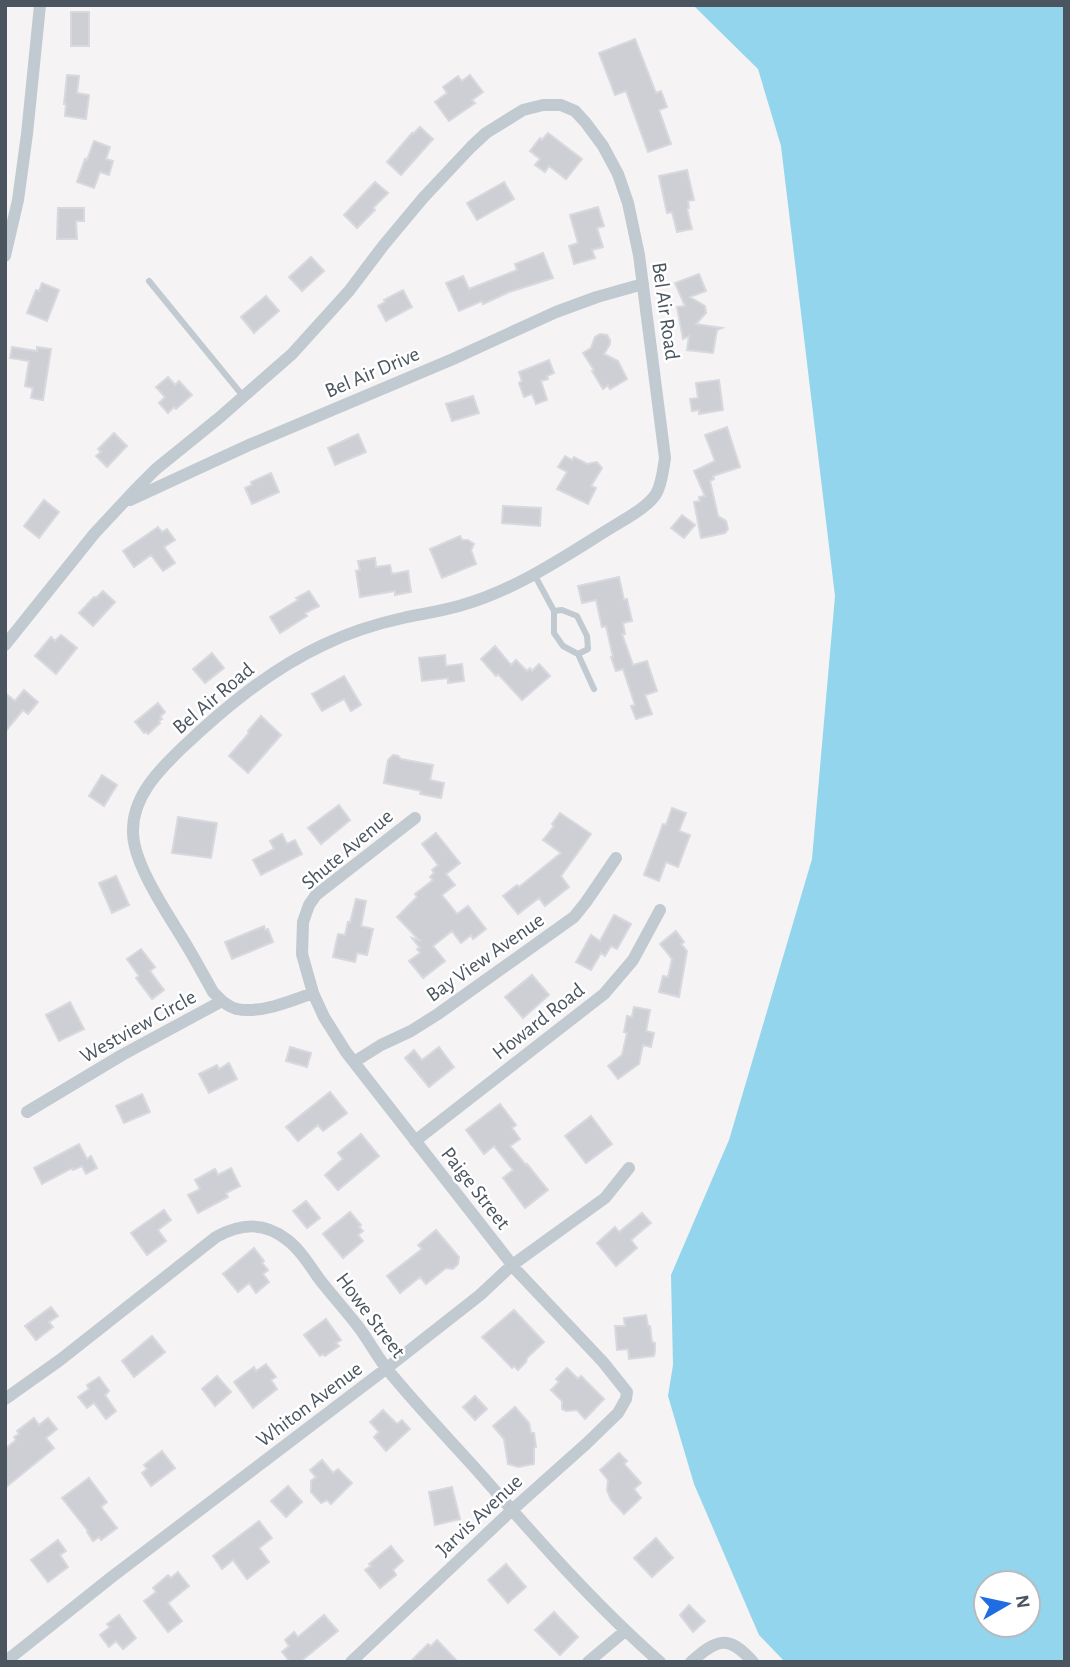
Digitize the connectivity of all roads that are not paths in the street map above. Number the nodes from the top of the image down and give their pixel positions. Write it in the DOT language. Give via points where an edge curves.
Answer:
graph roads {
  1 [pos="40,5"];
  2 [pos="5,256"];
  3 [pos="149,281"];
  4 [pos="643,284"];
  5 [pos="243,397"];
  6 [pos="121,505"];
  7 [pos="534,574"];
  8 [pos="554,611"];
  9 [pos="5,645"];
  10 [pos="578,654"];
  11 [pos="594,689"];
  12 [pos="415,818"];
  13 [pos="616,858"];
  14 [pos="660,910"];
  15 [pos="313,993"];
  16 [pos="222,1001"];
  17 [pos="354,1062"];
  18 [pos="27,1112"];
  19 [pos="415,1141"];
  20 [pos="629,1168"];
  21 [pos="513,1265"];
  22 [pos="387,1368"];
  23 [pos="627,1392"];
  24 [pos="5,1399"];
  25 [pos="512,1510"];
  26 [pos="625,1631"];
  27 [pos="5,1662"];
  28 [pos="351,1662"];
  29 [pos="587,1662"];
  30 [pos="660,1662"];
  31 [pos="691,1662"];
  32 [pos="753,1662"];
  1 -- 2 [label="street" via="18,200"];
  3 -- 5 [label="lane"];
  4 -- 5 [label="street, Bel Air Road" via="628,203 603,146 575,111 561,105 523,110 471,147 322,322"];
  4 -- 6 [label="street, Bel Air Drive" via="556,312"];
  4 -- 7 [label="street, Bel Air Road" via="665,458 656,494 637,511"];
  5 -- 6 [label="street, Bel Air Road" via="156,469"];
  6 -- 9 [label="street, Bel Air Road"];
  7 -- 8 [label="lane"];
  7 -- 16 [label="street, Bel Air Road" via="461,606 370,626 322,646 242,696 158,772 135,814 135,846 157,895"];
  8 -- 10 [label="lane" via="554,632 563,646"];
  8 -- 10 [label="lane" via="577,616 589,649"];
  10 -- 11 [label="lane"];
  12 -- 15 [label="street, Shute Avenue" via="309,905 303,922 302,954"];
  13 -- 17 [label="street, Bay View Avenue" via="574,917 438,1014"];
  14 -- 19 [label="street, Howard Road" via="632,960 604,994"];
  15 -- 16 [label="street, Westview Circle" via="251,1010 235,1009"];
  15 -- 17 [label="street, Paige Street"];
  16 -- 18 [label="street, Westview Circle"];
  17 -- 19 [label="street, Paige Street"];
  19 -- 21 [label="street, Paige Street"];
  20 -- 21 [label="street, Whiton Avenue" via="604,1198"];
  21 -- 22 [label="street, Whiton Avenue"];
  21 -- 23 [label="street, Paige Street"];
  22 -- 24 [label="street, Howe Street" via="287,1239 259,1226 232,1228"];
  22 -- 25 [label="street, Howe Street"];
  22 -- 27 [label="street, Whiton Avenue"];
  23 -- 25 [label="street, Jarvis Avenue" via="610,1421"];
  25 -- 26 [label="street, Howe Street"];
  25 -- 28 [label="street, Jarvis Avenue"];
  26 -- 29 [label="street"];
  26 -- 30 [label="street, Howe Street"];
  31 -- 32 [label="street" via="716,1644 730,1643"];
}
